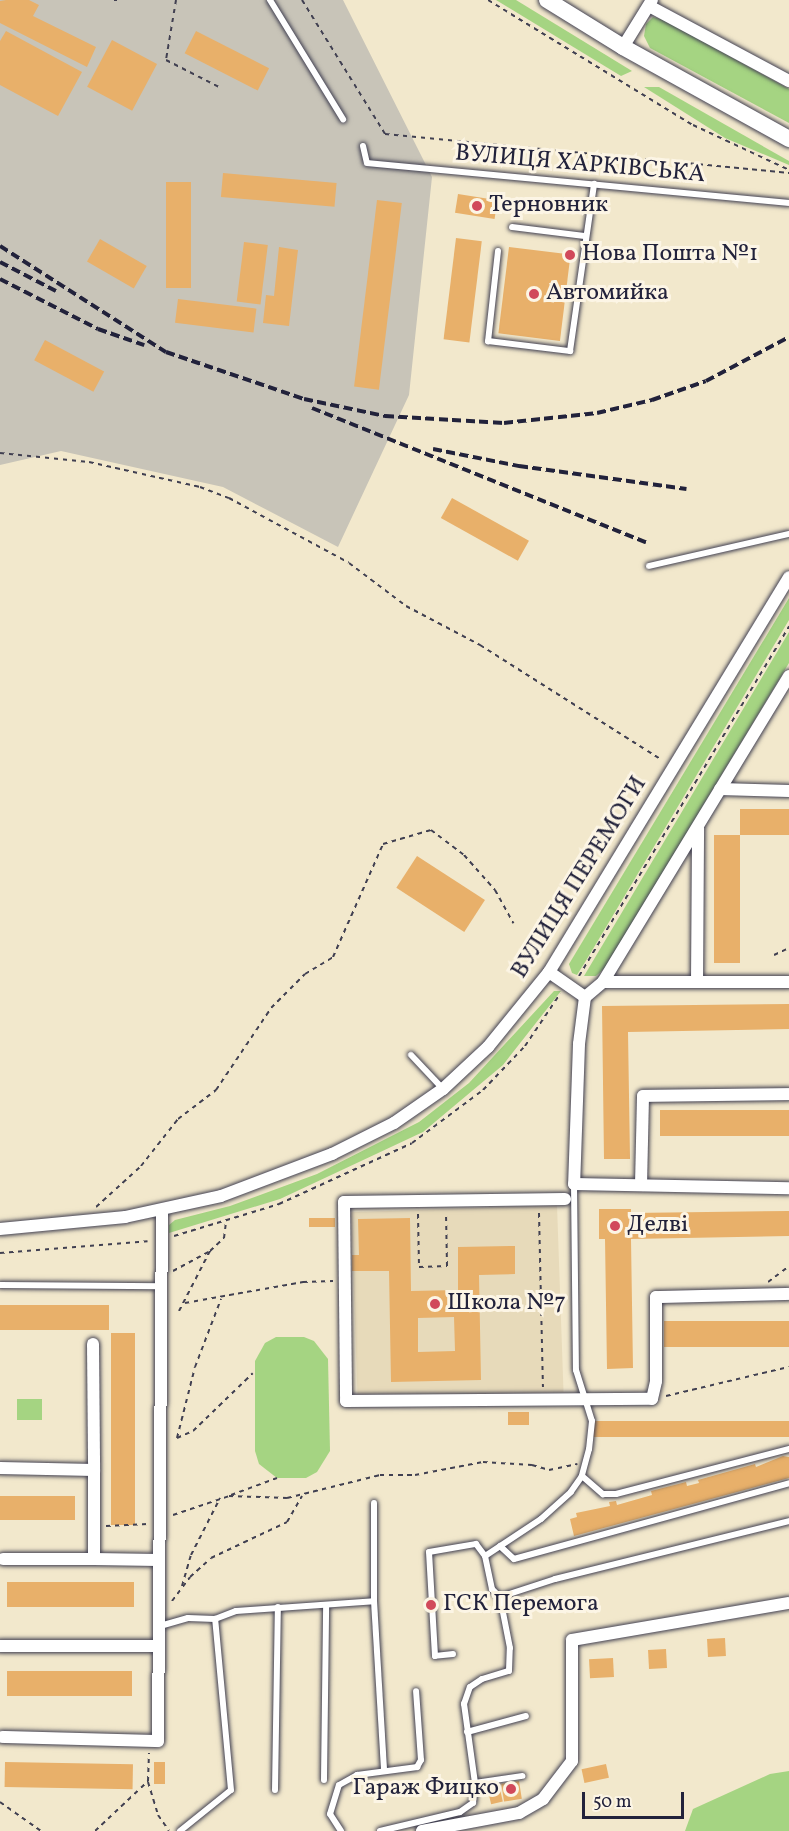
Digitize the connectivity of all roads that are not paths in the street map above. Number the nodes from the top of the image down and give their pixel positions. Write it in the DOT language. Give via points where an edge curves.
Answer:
graph roads {
  1 [pos="270,0"];
  2 [pos="547,0"];
  3 [pos="651,3"];
  4 [pos="622,47"];
  5 [pos="789,81"];
  6 [pos="343,119"];
  7 [pos="789,140"];
  8 [pos="363,146"];
  9 [pos="594,184"];
  10 [pos="789,203"];
  11 [pos="512,227"];
  12 [pos="584,236"];
  13 [pos="498,251"];
  14 [pos="789,534"];
  15 [pos="649,566"];
  16 [pos="789,577"];
  17 [pos="789,676"];
  18 [pos="720,789"];
  19 [pos="789,790"];
  20 [pos="698,826"];
  21 [pos="549,972"];
  22 [pos="603,982"];
  23 [pos="697,982"];
  24 [pos="789,982"];
  25 [pos="585,997"];
  26 [pos="411,1055"];
  27 [pos="443,1089"];
  28 [pos="789,1094"];
  29 [pos="574,1184"];
  30 [pos="642,1185"];
  31 [pos="789,1188"];
  32 [pos="566,1199"];
  33 [pos="162,1210"];
  34 [pos="0,1229"];
  35 [pos="163,1281"];
  36 [pos="0,1286"];
  37 [pos="789,1294"];
  38 [pos="93,1344"];
  39 [pos="586,1398"];
  40 [pos="789,1449"];
  41 [pos="0,1468"];
  42 [pos="94,1470"];
  43 [pos="582,1476"];
  44 [pos="789,1483"];
  45 [pos="374,1503"];
  46 [pos="789,1521"];
  47 [pos="500,1546"];
  48 [pos="485,1556"];
  49 [pos="3,1559"];
  50 [pos="94,1559"];
  51 [pos="159,1560"];
  52 [pos="500,1597"];
  53 [pos="374,1601"];
  54 [pos="789,1602"];
  55 [pos="278,1607"];
  56 [pos="326,1607"];
  57 [pos="215,1619"];
  58 [pos="159,1620"];
  59 [pos="0,1646"];
  60 [pos="159,1646"];
  61 [pos="453,1654"];
  62 [pos="416,1691"];
  63 [pos="526,1716"];
  64 [pos="467,1732"];
  65 [pos="3,1737"];
  66 [pos="384,1771"];
  67 [pos="522,1776"];
  68 [pos="324,1780"];
  69 [pos="475,1783"];
  70 [pos="275,1790"];
  71 [pos="180,1831"];
  72 [pos="341,1831"];
  73 [pos="380,1831"];
  74 [pos="422,1831"];
  1 -- 6 [label="lane"];
  2 -- 4 [label="street"];
  3 -- 4 [label="street"];
  3 -- 5 [label="street"];
  4 -- 7 [label="street"];
  8 -- 9 [label="lane, ВУЛИЦЯ ХАРКІВСЬКА" via="367,163"];
  9 -- 10 [label="lane, ВУЛИЦЯ ХАРКІВСЬКА"];
  9 -- 12 [label="lane"];
  11 -- 12 [label="lane"];
  12 -- 13 [label="lane" via="570,351 488,341"];
  14 -- 15 [label="lane"];
  16 -- 21 [label="street, ВУЛИЦЯ ПЕРЕМОГИ"];
  17 -- 18 [label="street"];
  18 -- 19 [label="street"];
  18 -- 20 [label="street"];
  20 -- 22 [label="street"];
  20 -- 23 [label="street"];
  21 -- 25 [label="street"];
  21 -- 27 [label="street, ВУЛИЦЯ ПЕРЕМОГИ" via="488,1047"];
  22 -- 23 [label="street"];
  22 -- 25 [label="street"];
  23 -- 24 [label="street"];
  25 -- 29 [label="street" via="579,1044"];
  26 -- 27 [label="lane"];
  27 -- 33 [label="street, ВУЛИЦЯ ПЕРЕМОГИ" via="394,1123 332,1154 221,1196"];
  28 -- 30 [label="street" via="643,1096"];
  29 -- 30 [label="street"];
  29 -- 39 [label="lane" via="576,1370"];
  30 -- 31 [label="street"];
  32 -- 39 [label="street" via="344,1202 346,1401"];
  33 -- 34 [label="street, ВУЛИЦЯ ПЕРЕМОГИ"];
  33 -- 35 [label="street"];
  35 -- 36 [label="lane"];
  35 -- 51 [label="street"];
  37 -- 39 [label="street" via="656,1297 656,1381 652,1399"];
  38 -- 42 [label="street"];
  39 -- 43 [label="lane" via="592,1421"];
  40 -- 43 [label="lane" via="616,1494 594,1489"];
  41 -- 42 [label="street"];
  42 -- 50 [label="street"];
  43 -- 47 [label="lane" via="571,1492 541,1519"];
  44 -- 47 [label="lane" via="514,1559"];
  45 -- 53 [label="lane"];
  46 -- 52 [label="lane" via="555,1579"];
  47 -- 48 [label="lane"];
  48 -- 52 [label="lane" via="492,1589"];
  48 -- 61 [label="lane" via="476,1544 429,1552 435,1656"];
  49 -- 50 [label="street"];
  50 -- 51 [label="street"];
  51 -- 58 [label="street"];
  52 -- 64 [label="lane" via="510,1648 509,1671 482,1679 471,1687 464,1704"];
  53 -- 56 [label="lane"];
  53 -- 66 [label="lane"];
  54 -- 74 [label="street" via="572,1640 572,1761 543,1799 519,1813"];
  55 -- 56 [label="lane"];
  55 -- 57 [label="lane" via="236,1611"];
  55 -- 70 [label="lane"];
  56 -- 68 [label="lane"];
  57 -- 58 [label="lane"];
  57 -- 71 [label="lane" via="231,1790"];
  58 -- 60 [label="street"];
  59 -- 60 [label="street"];
  60 -- 65 [label="street" via="158,1741"];
  62 -- 66 [label="lane" via="421,1760 417,1767"];
  63 -- 64 [label="lane"];
  64 -- 69 [label="lane"];
  66 -- 72 [label="lane" via="357,1775 339,1785 330,1814"];
  67 -- 69 [label="lane"];
  69 -- 73 [label="lane" via="473,1803 460,1812"];
}
